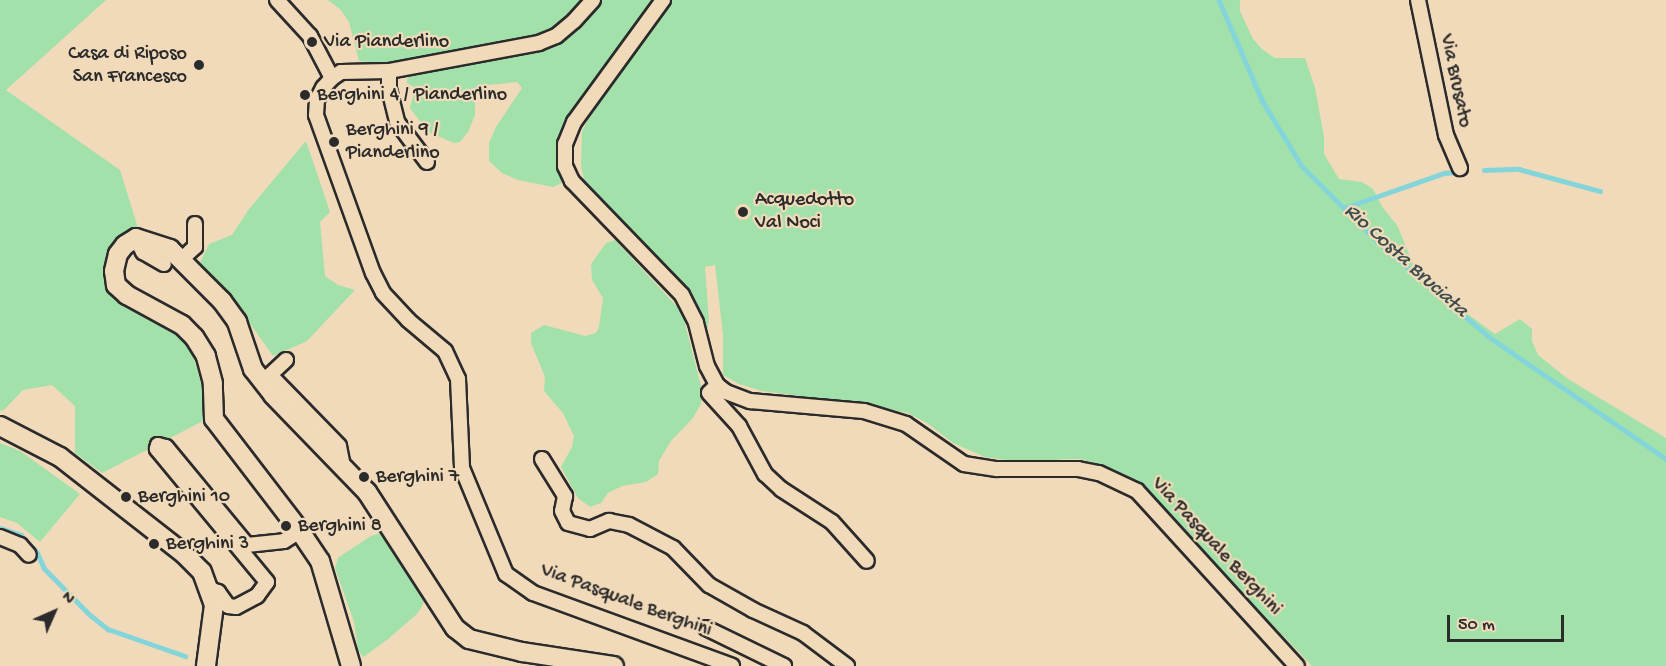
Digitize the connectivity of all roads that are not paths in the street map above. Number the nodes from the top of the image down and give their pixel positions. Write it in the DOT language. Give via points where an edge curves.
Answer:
graph roads {
  1 [pos="277,0"];
  2 [pos="593,0"];
  3 [pos="663,0"];
  4 [pos="1418,0"];
  5 [pos="388,71"];
  6 [pos="332,78"];
  7 [pos="427,162"];
  8 [pos="1460,168"];
  9 [pos="195,224"];
  10 [pos="173,261"];
  11 [pos="286,360"];
  12 [pos="717,385"];
  13 [pos="0,426"];
  14 [pos="542,459"];
  15 [pos="343,466"];
  16 [pos="300,531"];
  17 [pos="0,537"];
  18 [pos="29,555"];
  19 [pos="867,561"];
  20 [pos="210,589"];
  21 [pos="706,628"];
  22 [pos="206,666"];
  23 [pos="351,666"];
  24 [pos="614,666"];
  25 [pos="732,666"];
  26 [pos="784,666"];
  27 [pos="847,666"];
  28 [pos="1297,666"];
  1 -- 6 [label="street" via="310,36"];
  2 -- 5 [label="street" via="556,36 539,43"];
  3 -- 12 [label="street" via="574,122 566,144 565,166 572,181 682,295"];
  4 -- 8 [label="street, Via Brusato" via="1446,135"];
  5 -- 6 [label="street" via="351,70"];
  5 -- 7 [label="street" via="397,122"];
  6 -- 25 [label="street, Via Pasquale Berghini" via="317,100 316,115 383,293 445,351 458,379 462,468 506,574 533,593"];
  9 -- 10 [label="street" via="195,247"];
  10 -- 15 [label="street" via="222,301 237,322 253,369"];
  10 -- 16 [label="street" via="170,249 136,238 118,254 116,285 195,337 206,356 213,382 214,419"];
  11 -- 15 [label="street" via="270,375 339,446"];
  12 -- 19 [label="street" via="709,393 739,426 765,474 832,522"];
  12 -- 28 [label="street, Via Pasquale Berghini" via="750,401 864,411 906,424 964,464 997,470 1078,469 1099,473 1137,491"];
  13 -- 20 [label="street" via="79,471 184,554 202,572"];
  14 -- 27 [label="street" via="565,496 562,511 568,523 590,530 609,521 629,525 673,548 709,585 802,633"];
  15 -- 24 [label="street" via="367,492 455,628 469,639 522,652"];
  16 -- 20 [label="street" via="284,541 247,545 166,447 158,445 267,582 257,596 236,607 228,606 218,592"];
  16 -- 23 [label="street" via="320,561"];
  17 -- 18 [label="street" via="20,545"];
  20 -- 22 [label="street" via="213,625"];
  21 -- 26 [label="street"];
}
